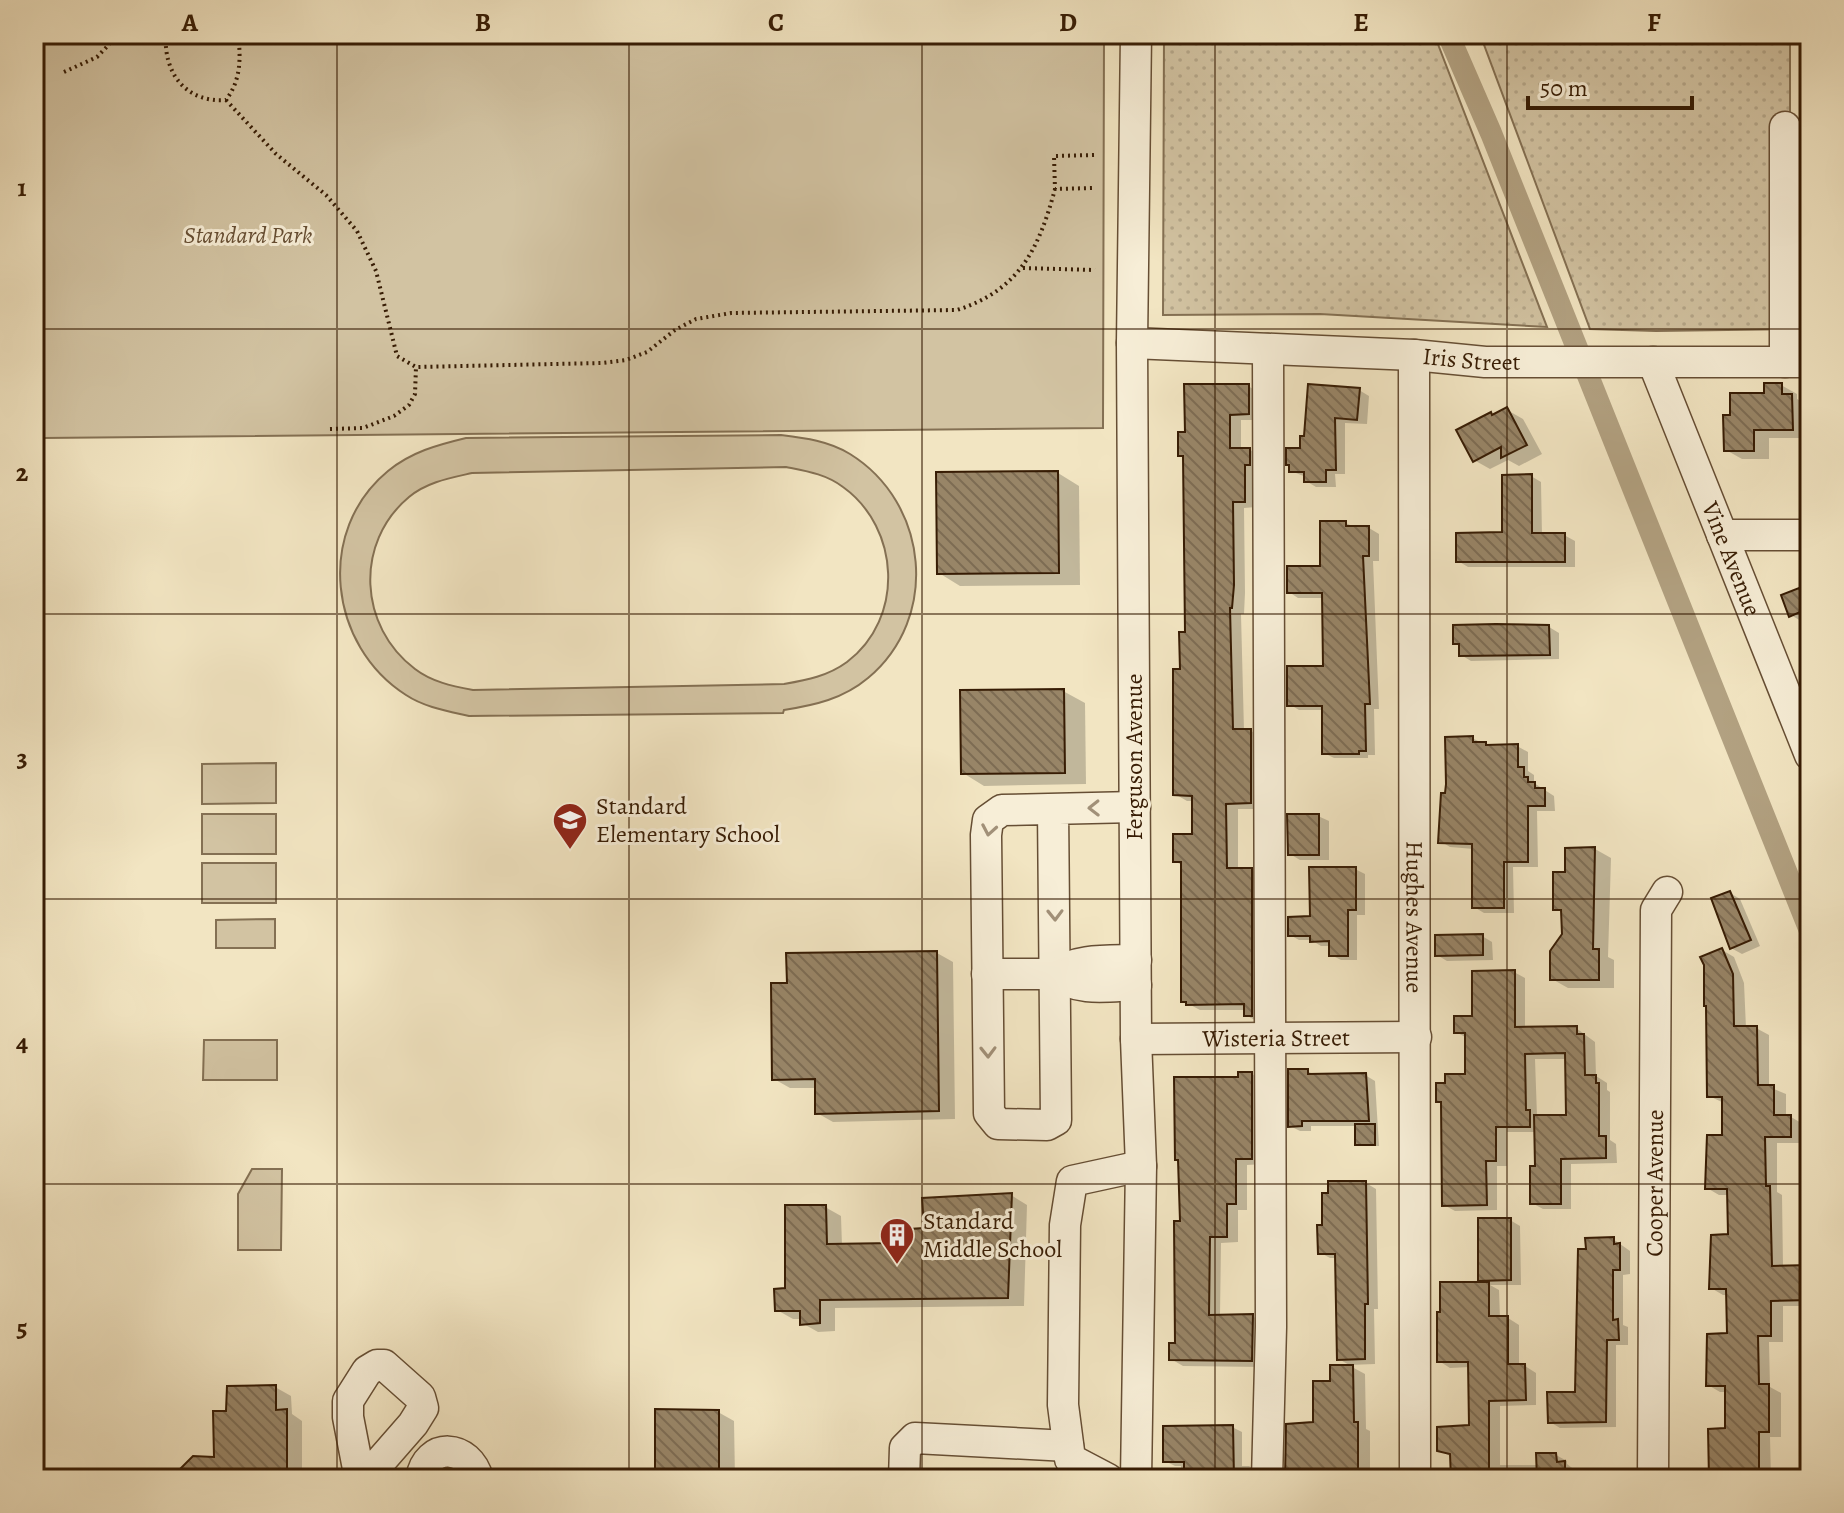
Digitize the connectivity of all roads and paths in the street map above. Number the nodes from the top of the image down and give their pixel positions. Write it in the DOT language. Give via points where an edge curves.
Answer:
graph roads {
  1 [pos="119,34"];
  2 [pos="152,34"];
  3 [pos="166,34"];
  4 [pos="1136,34"];
  5 [pos="238,35"];
  6 [pos="165,42"];
  7 [pos="64,72"];
  8 [pos="226,100"];
  9 [pos="1785,127"];
  10 [pos="1094,155"];
  11 [pos="1094,188"];
  12 [pos="1055,189"];
  13 [pos="1023,268"];
  14 [pos="1095,270"];
  15 [pos="1132,343"];
  16 [pos="1268,349"];
  17 [pos="1414,355"];
  18 [pos="1653,362"];
  19 [pos="1797,362"];
  20 [pos="416,367"];
  21 [pos="330,429"];
  22 [pos="1722,535"];
  23 [pos="1810,535"];
  24 [pos="1798,695"];
  25 [pos="1810,755"];
  26 [pos="1135,807"];
  27 [pos="1053,809"];
  28 [pos="1667,892"];
  29 [pos="1136,973"];
  30 [pos="987,974"];
  31 [pos="1056,974"];
  32 [pos="1416,1037"];
  33 [pos="1270,1038"];
  34 [pos="1136,1039"];
  35 [pos="1141,1166"];
  36 [pos="1068,1446"];
  37 [pos="421,1479"];
  38 [pos="478,1479"];
  39 [pos="904,1479"];
  40 [pos="1108,1479"];
  41 [pos="1136,1479"];
  42 [pos="1267,1479"];
  43 [pos="1415,1479"];
  44 [pos="1653,1479"];
  1 -- 7 [label="path" via="97,57"];
  2 -- 6 [label="path"];
  3 -- 6 [label="path"];
  4 -- 15 [label="street, Ferguson Avenue"];
  5 -- 6 [label="path"];
  5 -- 8 [label="path" via="240,67"];
  6 -- 8 [label="path" via="175,81 191,94"];
  8 -- 20 [label="path" via="357,231 376,271 397,356"];
  9 -- 19 [label="street"];
  10 -- 12 [label="path" via="1054,156"];
  11 -- 12 [label="path"];
  12 -- 13 [label="path"];
  13 -- 14 [label="path"];
  13 -- 20 [label="path" via="1001,289 957,310 731,313 696,319 626,360"];
  15 -- 16 [label="street, Iris Street"];
  15 -- 26 [label="street, Ferguson Avenue"];
  16 -- 17 [label="street, Iris Street"];
  16 -- 33 [label="street"];
  17 -- 18 [label="street, Iris Street"];
  17 -- 32 [label="street, Hughes Avenue"];
  18 -- 19 [label="street, Iris Street"];
  18 -- 22 [label="street, Vine Avenue"];
  20 -- 21 [label="path" via="415,394 394,416 363,428"];
  22 -- 23 [label="street"];
  22 -- 24 [label="street, Vine Avenue"];
  24 -- 25 [label="street, Vine Avenue"];
  26 -- 27 [label="street, one-way"];
  26 -- 29 [label="street, Ferguson Avenue"];
  27 -- 30 [label="street, one-way" via="1002,810 988,820"];
  27 -- 31 [label="street, one-way"];
  28 -- 44 [label="street, Cooper Avenue" via="1656,910"];
  29 -- 31 [label="street" via="1078,986"];
  29 -- 34 [label="street, Ferguson Avenue"];
  30 -- 31 [label="street"];
  30 -- 31 [label="street, one-way" via="989,1113 998,1124 1047,1125 1056,1120 1057,1108"];
  32 -- 33 [label="street, Wisteria Street"];
  32 -- 43 [label="street, Hughes Avenue"];
  33 -- 34 [label="street, Wisteria Street"];
  33 -- 42 [label="street"];
  34 -- 35 [label="street, Ferguson Avenue"];
  35 -- 36 [label="street" via="1072,1181 1065,1225 1063,1405"];
  35 -- 41 [label="street, Ferguson Avenue"];
  36 -- 39 [label="street" via="915,1438 905,1448"];
  36 -- 40 [label="street" via="1070,1459"];
  37 -- 38 [label="street" via="430,1458 446,1452 470,1461"];
}
